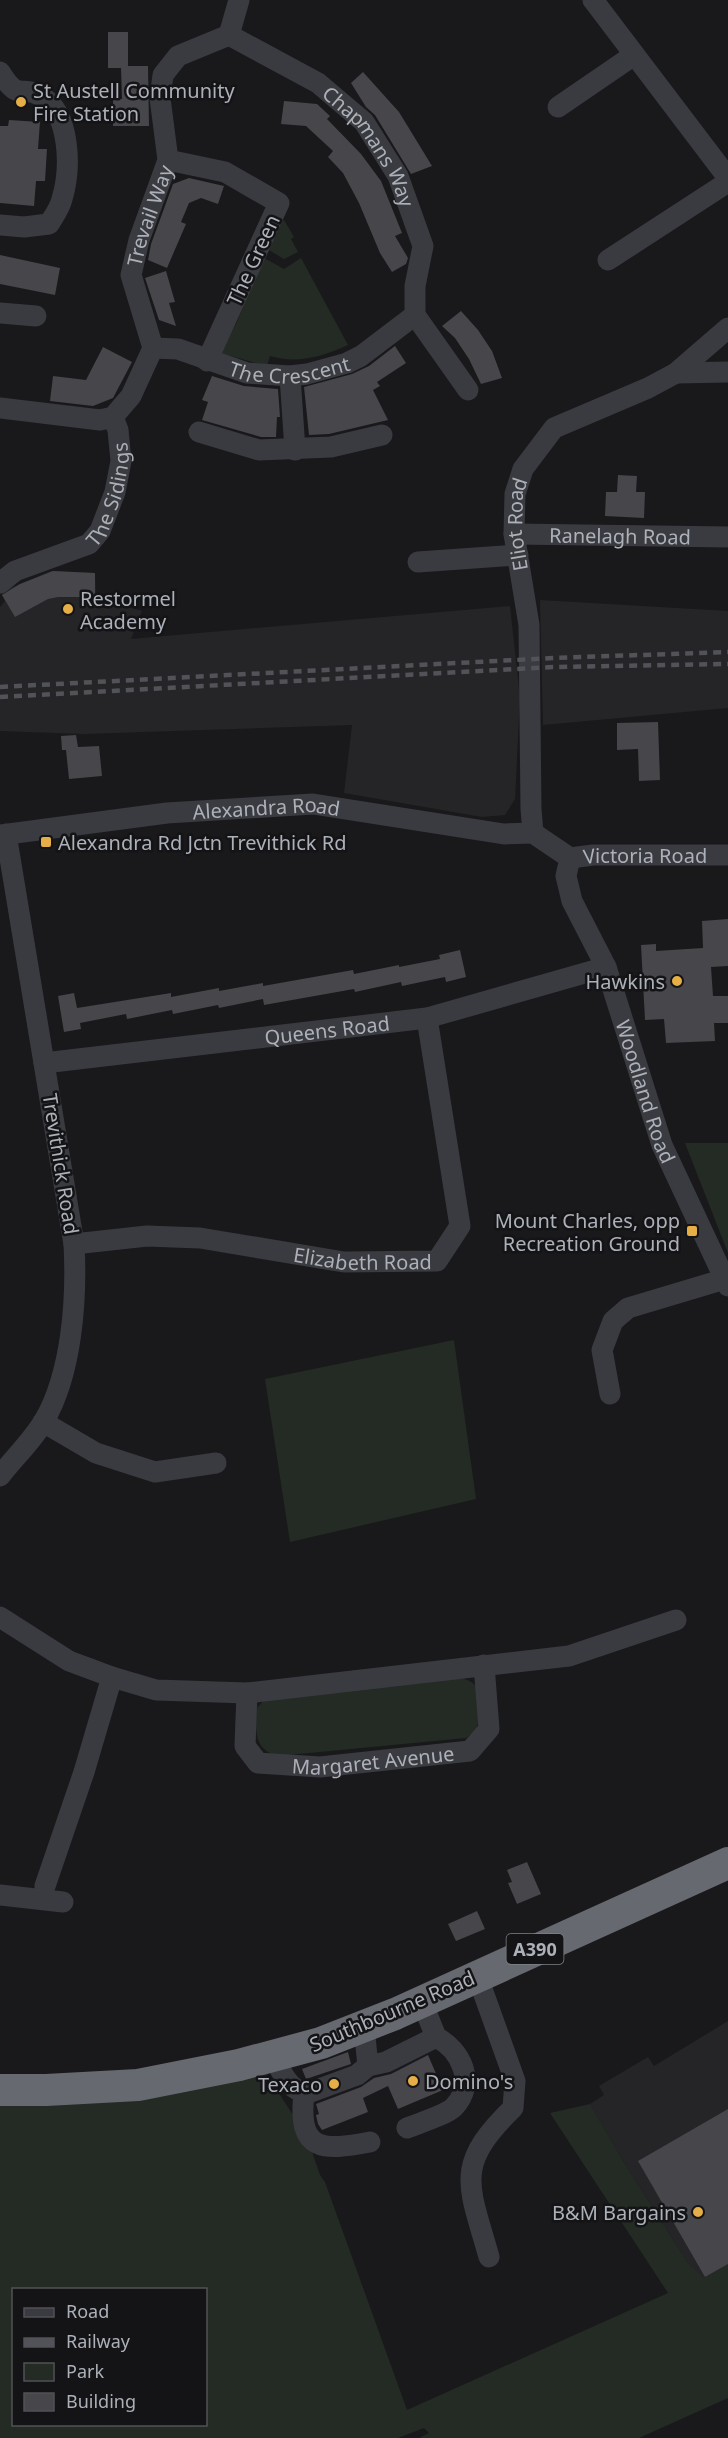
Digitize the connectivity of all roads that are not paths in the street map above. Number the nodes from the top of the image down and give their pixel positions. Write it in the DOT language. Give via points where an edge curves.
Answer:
graph roads {
  1 [pos="239,0"];
  2 [pos="593,0"];
  3 [pos="229,35"];
  4 [pos="634,55"];
  5 [pos="0,72"];
  6 [pos="558,107"];
  7 [pos="168,160"];
  8 [pos="728,181"];
  9 [pos="0,225"];
  10 [pos="608,260"];
  11 [pos="0,313"];
  12 [pos="415,315"];
  13 [pos="36,316"];
  14 [pos="728,328"];
  15 [pos="153,348"];
  16 [pos="207,361"];
  17 [pos="728,372"];
  18 [pos="676,373"];
  19 [pos="290,376"];
  20 [pos="468,390"];
  21 [pos="0,408"];
  22 [pos="113,417"];
  23 [pos="199,432"];
  24 [pos="382,435"];
  25 [pos="295,450"];
  26 [pos="728,537"];
  27 [pos="516,544"];
  28 [pos="418,562"];
  29 [pos="0,582"];
  30 [pos="533,833"];
  31 [pos="3,835"];
  32 [pos="728,855"];
  33 [pos="570,858"];
  34 [pos="606,967"];
  35 [pos="428,1018"];
  36 [pos="44,1063"];
  37 [pos="74,1244"];
  38 [pos="726,1282"];
  39 [pos="610,1394"];
  40 [pos="43,1422"];
  41 [pos="216,1463"];
  42 [pos="0,1476"];
  43 [pos="0,1617"];
  44 [pos="676,1620"];
  45 [pos="484,1665"];
  46 [pos="112,1677"];
  47 [pos="247,1693"];
  48 [pos="728,1863"];
  49 [pos="45,1886"];
  50 [pos="0,1895"];
  51 [pos="63,1902"];
  52 [pos="477,1975"];
  53 [pos="422,2002"];
  54 [pos="364,2026"];
  55 [pos="436,2037"];
  56 [pos="273,2056"];
  57 [pos="368,2066"];
  58 [pos="0,2090"];
  59 [pos="304,2094"];
  60 [pos="407,2128"];
  61 [pos="370,2142"];
  62 [pos="489,2257"];
  1 -- 3 [label="street"];
  2 -- 4 [label="street"];
  3 -- 7 [label="street, Trevail Way" via="178,57 164,75 160,98"];
  3 -- 12 [label="street, Chapmans Way" via="318,83 363,122 398,176 423,246 415,286"];
  4 -- 6 [label="street"];
  4 -- 8 [label="street"];
  5 -- 9 [label="street" via="17,92 39,94 51,103 66,135 62,201 49,224"];
  7 -- 15 [label="street, Trevail Way" via="139,240 131,275"];
  7 -- 16 [label="street, The Green" via="225,172 279,203"];
  8 -- 10 [label="street"];
  11 -- 13 [label="street"];
  12 -- 19 [label="street, The Crescent" via="361,357"];
  12 -- 20 [label="street"];
  14 -- 18 [label="street, Eliot Road"];
  15 -- 16 [label="street, The Crescent" via="178,349"];
  15 -- 22 [label="street" via="131,396"];
  16 -- 19 [label="street, The Crescent" via="248,373"];
  17 -- 18 [label="street"];
  18 -- 27 [label="street, Eliot Road" via="554,428 523,469 515,494"];
  19 -- 25 [label="street"];
  21 -- 22 [label="street" via="100,420"];
  22 -- 29 [label="street, The Sidings" via="121,461 115,492 100,531 89,544 15,571"];
  23 -- 25 [label="street" via="259,450"];
  24 -- 25 [label="street" via="331,447"];
  26 -- 27 [label="street, Ranelagh Road"];
  27 -- 28 [label="street, Ranelagh Road"];
  27 -- 30 [label="street, Eliot Road" via="529,625"];
  30 -- 31 [label="street, Alexandra Road" via="504,834 314,804 167,813"];
  30 -- 33 [label="street, Victoria Road"];
  31 -- 36 [label="street, Trevithick Road"];
  32 -- 33 [label="street, Victoria Road"];
  33 -- 34 [label="street, Woodland Road" via="566,876 572,901"];
  34 -- 35 [label="street, Queens Road"];
  34 -- 38 [label="street, Woodland Road" via="663,1145"];
  35 -- 36 [label="street, Queens Road"];
  35 -- 37 [label="street, Elizabeth Road" via="460,1226 437,1261 344,1262 201,1238 147,1236"];
  36 -- 37 [label="street, Trevithick Road"];
  37 -- 40 [label="street, Trevithick Road" via="76,1278 65,1363"];
  38 -- 39 [label="street" via="628,1308 613,1321 602,1350"];
  40 -- 41 [label="street" via="96,1453 155,1472"];
  40 -- 42 [label="street, Trevithick Road"];
  43 -- 46 [label="street" via="69,1661"];
  44 -- 45 [label="street" via="569,1656"];
  45 -- 47 [label="street"];
  45 -- 47 [label="street, Margaret Avenue" via="489,1729 470,1751 320,1767 258,1763 245,1746"];
  46 -- 47 [label="street" via="156,1690"];
  46 -- 49 [label="street"];
  48 -- 52 [label="highway, Southbourne Road / A390"];
  50 -- 51 [label="street"];
  52 -- 53 [label="highway, Southbourne Road / A390"];
  52 -- 62 [label="street" via="515,2081 513,2108 474,2157 471,2171 470,2184"];
  53 -- 54 [label="highway, Southbourne Road / A390"];
  53 -- 55 [label="street"];
  54 -- 56 [label="highway, Southbourne Road / A390"];
  54 -- 57 [label="street"];
  55 -- 57 [label="street" via="386,2062"];
  55 -- 60 [label="street" via="459,2056 464,2092 453,2108"];
  56 -- 58 [label="highway, Southbourne Road / A390" via="138,2085"];
  56 -- 59 [label="street" via="290,2085"];
  57 -- 59 [label="street" via="357,2075"];
  59 -- 61 [label="street" via="303,2126 315,2142 325,2148"];
}
